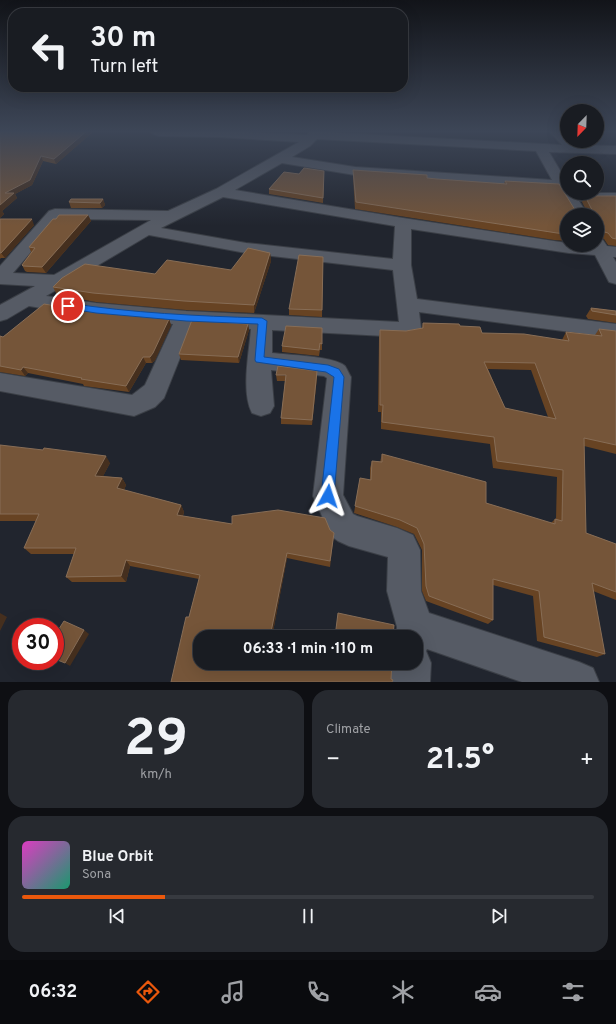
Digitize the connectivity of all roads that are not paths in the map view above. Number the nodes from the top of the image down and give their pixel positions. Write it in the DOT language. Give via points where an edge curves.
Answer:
graph roads {
  1 [pos="275,162"];
  2 [pos="298,162"];
  3 [pos="548,162"];
  4 [pos="560,182"];
  5 [pos="560,190"];
  6 [pos="221,192"];
  7 [pos="604,195"];
  8 [pos="616,197"];
  9 [pos="170,216"];
  10 [pos="403,223"];
  11 [pos="147,230"];
  12 [pos="605,249"];
  13 [pos="402,265"];
  14 [pos="0,277"];
  15 [pos="616,278"];
  16 [pos="59,281"];
  17 [pos="24,299"];
  18 [pos="407,304"];
  19 [pos="0,314"];
  20 [pos="186,318"];
  21 [pos="262,321"];
  22 [pos="616,331"];
  23 [pos="259,360"];
  24 [pos="0,382"];
  25 [pos="261,406"];
  26 [pos="411,630"];
  27 [pos="423,644"];
  28 [pos="411,670"];
  29 [pos="410,682"];
  30 [pos="579,682"];
  1 -- 6 [label="street"];
  2 -- 5 [label="street" via="355,171"];
  3 -- 4 [label="street"];
  6 -- 9 [label="street"];
  6 -- 10 [label="street"];
  7 -- 8 [label="street"];
  9 -- 11 [label="street"];
  9 -- 14 [label="street" via="55,214"];
  10 -- 12 [label="street" via="568,248"];
  10 -- 13 [label="street"];
  11 -- 13 [label="street" via="246,248"];
  11 -- 16 [label="street"];
  12 -- 15 [label="street"];
  13 -- 18 [label="street"];
  14 -- 16 [label="street"];
  16 -- 17 [label="street"];
  17 -- 19 [label="street"];
  17 -- 20 [label="street" via="96,310"];
  18 -- 21 [label="street" via="410,328 404,330"];
  18 -- 22 [label="street"];
  20 -- 21 [label="street"];
  20 -- 24 [label="street" via="155,391 146,400 134,406"];
  21 -- 23 [label="street"];
  23 -- 25 [label="street"];
  23 -- 26 [label="street" via="328,368 339,377 328,496 342,525 349,530 402,546 404,591"];
  27 -- 30 [label="street"];
  28 -- 29 [label="street"];
}
